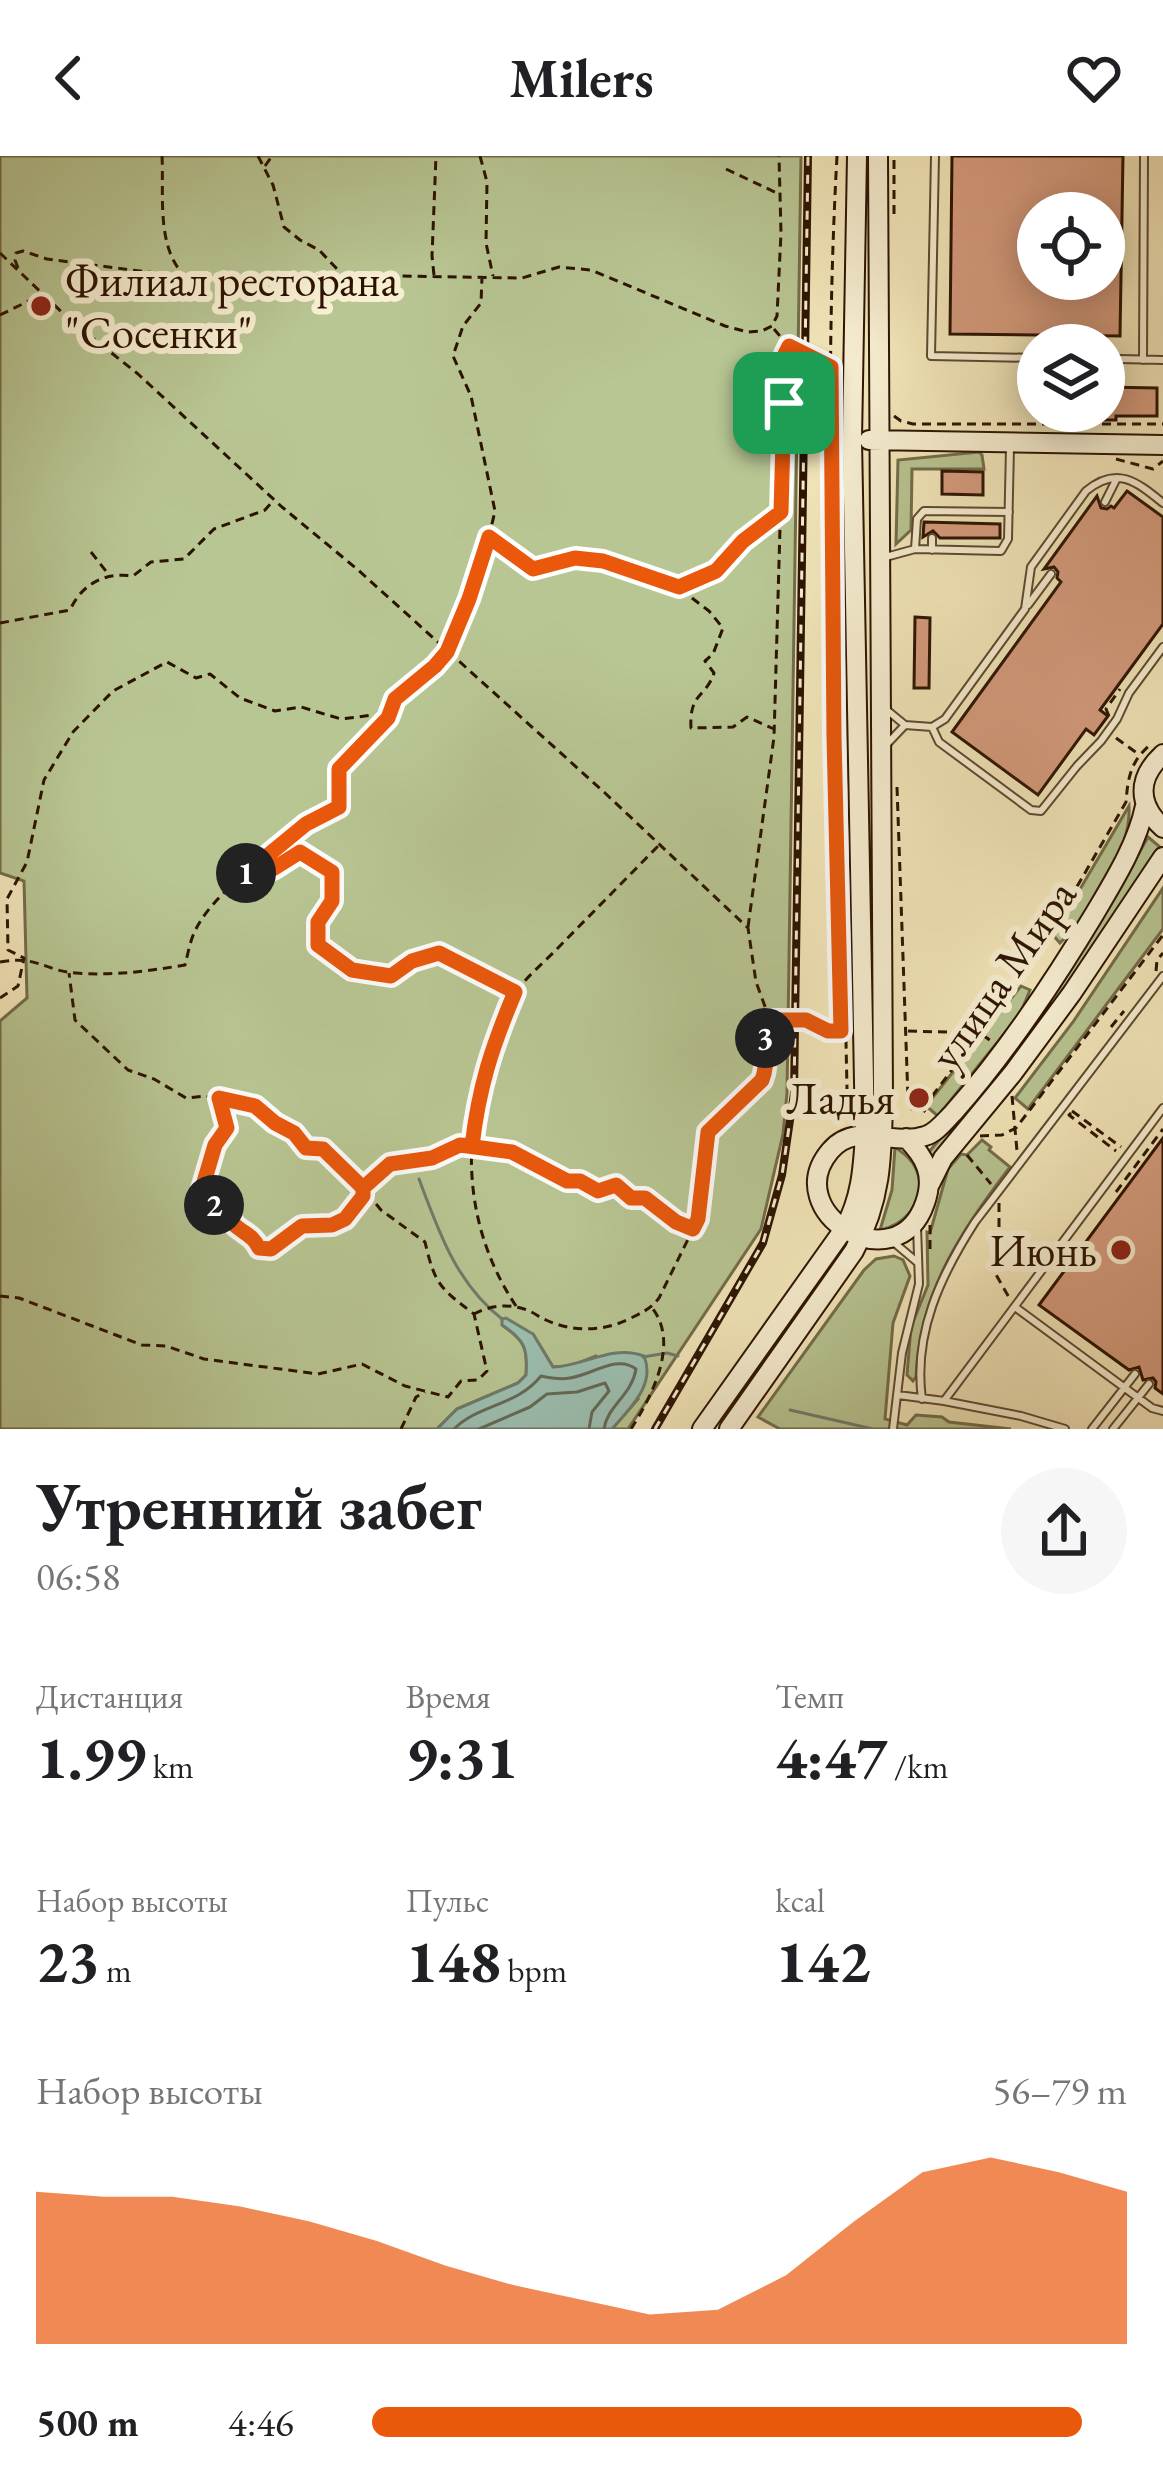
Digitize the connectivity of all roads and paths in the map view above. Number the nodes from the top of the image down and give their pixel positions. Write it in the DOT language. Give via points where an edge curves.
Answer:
graph roads {
  1 [pos="162,156"];
  2 [pos="258,156"];
  3 [pos="272,156"];
  4 [pos="436,156"];
  5 [pos="480,156"];
  6 [pos="779,156"];
  7 [pos="837,156"];
  8 [pos="856,156"];
  9 [pos="878,156"];
  10 [pos="935,156"];
  11 [pos="1144,156"];
  12 [pos="264,168"];
  13 [pos="726,169"];
  14 [pos="781,195"];
  15 [pos="2,257"];
  16 [pos="22,274"];
  17 [pos="342,274"];
  18 [pos="434,276"];
  19 [pos="186,277"];
  20 [pos="482,277"];
  21 [pos="493,278"];
  22 [pos="42,294"];
  23 [pos="0,315"];
  24 [pos="772,326"];
  25 [pos="789,346"];
  26 [pos="1017,358"];
  27 [pos="1125,359"];
  28 [pos="1143,360"];
  29 [pos="1163,360"];
  30 [pos="831,367"];
  31 [pos="852,440"];
  32 [pos="879,440"];
  33 [pos="1010,443"];
  34 [pos="1163,445"];
  35 [pos="1110,458"];
  36 [pos="1163,461"];
  37 [pos="1117,478"];
  38 [pos="275,500"];
  39 [pos="1105,502"];
  40 [pos="1163,503"];
  41 [pos="933,511"];
  42 [pos="947,511"];
  43 [pos="962,511"];
  44 [pos="975,511"];
  45 [pos="781,512"];
  46 [pos="991,512"];
  47 [pos="1009,512"];
  48 [pos="933,522"];
  49 [pos="946,523"];
  50 [pos="961,523"];
  51 [pos="974,524"];
  52 [pos="990,524"];
  53 [pos="489,537"];
  54 [pos="932,538"];
  55 [pos="946,538"];
  56 [pos="960,539"];
  57 [pos="974,539"];
  58 [pos="989,540"];
  59 [pos="916,549"];
  60 [pos="932,550"];
  61 [pos="946,550"];
  62 [pos="959,550"];
  63 [pos="974,551"];
  64 [pos="989,551"];
  65 [pos="91,552"];
  66 [pos="878,558"];
  67 [pos="1051,574"];
  68 [pos="110,576"];
  69 [pos="679,587"];
  70 [pos="1025,609"];
  71 [pos="0,623"];
  72 [pos="1163,648"];
  73 [pos="447,652"];
  74 [pos="880,694"];
  75 [pos="381,725"];
  76 [pos="905,725"];
  77 [pos="932,727"];
  78 [pos="775,729"];
  79 [pos="1108,732"];
  80 [pos="1161,746"];
  81 [pos="1139,754"];
  82 [pos="888,772"];
  83 [pos="1145,806"];
  84 [pos="1163,828"];
  85 [pos="660,844"];
  86 [pos="1163,857"];
  87 [pos="244,875"];
  88 [pos="748,928"];
  89 [pos="1163,935"];
  90 [pos="1163,953"];
  91 [pos="24,958"];
  92 [pos="0,962"];
  93 [pos="69,973"];
  94 [pos="1161,978"];
  95 [pos="515,992"];
  96 [pos="0,998"];
  97 [pos="1132,1001"];
  98 [pos="770,1020"];
  99 [pos="841,1031"];
  100 [pos="906,1031"];
  101 [pos="980,1033"];
  102 [pos="1107,1033"];
  103 [pos="995,1043"];
  104 [pos="847,1090"];
  105 [pos="1012,1096"];
  106 [pos="219,1098"];
  107 [pos="1163,1108"];
  108 [pos="922,1109"];
  109 [pos="1067,1109"];
  110 [pos="934,1120"];
  111 [pos="1016,1128"];
  112 [pos="1163,1129"];
  113 [pos="874,1136"];
  114 [pos="980,1136"];
  115 [pos="906,1138"];
  116 [pos="472,1146"];
  117 [pos="966,1153"];
  118 [pos="1017,1154"];
  119 [pos="1127,1155"];
  120 [pos="930,1184"];
  121 [pos="363,1188"];
  122 [pos="999,1190"];
  123 [pos="1116,1192"];
  124 [pos="918,1217"];
  125 [pos="693,1229"];
  126 [pos="853,1233"];
  127 [pos="887,1239"];
  128 [pos="919,1267"];
  129 [pos="0,1296"];
  130 [pos="517,1307"];
  131 [pos="1015,1307"];
  132 [pos="652,1308"];
  133 [pos="474,1314"];
  134 [pos="1135,1374"];
  135 [pos="1149,1384"];
  136 [pos="1124,1387"];
  137 [pos="427,1391"];
  138 [pos="898,1395"];
  139 [pos="1138,1397"];
  140 [pos="922,1399"];
  141 [pos="944,1401"];
  142 [pos="1163,1411"];
  143 [pos="400,1429"];
  144 [pos="631,1429"];
  145 [pos="701,1429"];
  146 [pos="729,1429"];
  147 [pos="893,1429"];
  148 [pos="1064,1429"];
  149 [pos="1092,1429"];
  150 [pos="1113,1429"];
  1 -- 19 [label="path" via="166,235 173,264"];
  2 -- 12 [label="path"];
  3 -- 12 [label="path"];
  4 -- 18 [label="path"];
  5 -- 21 [label="path"];
  6 -- 14 [label="path"];
  7 -- 30 [label="path"];
  8 -- 31 [label="main road"];
  9 -- 32 [label="main road"];
  10 -- 26 [label="lane" via="931,356"];
  11 -- 28 [label="lane"];
  12 -- 17 [label="path" via="284,227"];
  13 -- 14 [label="path"];
  14 -- 24 [label="path"];
  15 -- 16 [label="path"];
  16 -- 19 [label="path" via="15,260 23,250"];
  16 -- 22 [label="path"];
  17 -- 18 [label="path"];
  17 -- 19 [label="path"];
  18 -- 20 [label="path"];
  20 -- 21 [label="path"];
  20 -- 53 [label="path" via="481,302 453,356 487,466 495,511"];
  21 -- 24 [label="path" via="591,270 724,326"];
  22 -- 23 [label="path"];
  22 -- 38 [label="path"];
  24 -- 25 [label="path"];
  25 -- 30 [label="path"];
  25 -- 45 [label="path"];
  27 -- 28 [label="lane"];
  28 -- 29 [label="lane"];
  30 -- 99 [label="path"];
  31 -- 32 [label="main road"];
  31 -- 113 [label="main road"];
  32 -- 33 [label="main road"];
  32 -- 66 [label="main road"];
  33 -- 34 [label="main road"];
  33 -- 47 [label="lane"];
  35 -- 36 [label="path" via="1153,469"];
  37 -- 39 [label="lane"];
  37 -- 40 [label="lane"];
  37 -- 70 [label="lane" via="1086,491 1035,561"];
  38 -- 68 [label="path" via="214,530 184,559"];
  38 -- 73 [label="path"];
  41 -- 42 [label="lane"];
  41 -- 48 [label="lane"];
  41 -- 59 [label="lane" via="918,516"];
  42 -- 43 [label="lane"];
  42 -- 49 [label="lane"];
  43 -- 44 [label="lane"];
  43 -- 50 [label="lane"];
  44 -- 46 [label="lane"];
  44 -- 51 [label="lane"];
  45 -- 69 [label="path" via="716,571"];
  45 -- 78 [label="path"];
  46 -- 47 [label="lane"];
  46 -- 52 [label="lane"];
  47 -- 64 [label="lane" via="1007,544"];
  53 -- 69 [label="path" via="533,569 575,558 603,561"];
  53 -- 73 [label="path"];
  54 -- 60 [label="lane"];
  55 -- 61 [label="lane"];
  56 -- 62 [label="lane"];
  57 -- 63 [label="lane"];
  58 -- 64 [label="lane"];
  59 -- 60 [label="lane"];
  59 -- 66 [label="lane"];
  60 -- 61 [label="lane"];
  61 -- 62 [label="lane"];
  62 -- 63 [label="lane"];
  63 -- 64 [label="lane"];
  65 -- 68 [label="path"];
  66 -- 74 [label="main road"];
  67 -- 70 [label="lane"];
  68 -- 71 [label="path" via="78,594 70,610"];
  69 -- 78 [label="path" via="723,628 705,661 714,673 690,712 691,728 733,727 747,717"];
  70 -- 77 [label="lane"];
  72 -- 79 [label="lane"];
  73 -- 75 [label="path" via="395,699"];
  73 -- 85 [label="path"];
  74 -- 76 [label="lane"];
  74 -- 82 [label="main road"];
  75 -- 87 [label="path" via="339,769 339,807"];
  75 -- 91 [label="path" via="373,715 275,711 240,698 210,674 196,678 167,662 113,691 73,732 44,780 27,862 8,899 8,950"];
  76 -- 77 [label="lane"];
  76 -- 82 [label="lane" via="889,740"];
  77 -- 79 [label="lane" via="939,742 1035,811"];
  78 -- 88 [label="path"];
  79 -- 81 [label="path"];
  80 -- 81 [label="path"];
  80 -- 83 [label="main road, улица Мира" via="1144,778"];
  81 -- 101 [label="path" via="1125,804"];
  82 -- 100 [label="path"];
  82 -- 113 [label="main road"];
  83 -- 84 [label="main road"];
  83 -- 115 [label="main road, улица Мира" via="1104,898 1016,1034 948,1119 925,1136"];
  85 -- 88 [label="path"];
  85 -- 95 [label="path"];
  86 -- 120 [label="main road, улица Мира"];
  87 -- 93 [label="path" via="196,927 185,965"];
  87 -- 95 [label="path" via="300,852 332,872 318,945 352,970 391,976 439,953"];
  88 -- 98 [label="path"];
  89 -- 111 [label="path"];
  90 -- 94 [label="path"];
  91 -- 92 [label="path"];
  91 -- 93 [label="path"];
  91 -- 96 [label="path" via="18,986"];
  93 -- 106 [label="path" via="75,1020 128,1070 186,1098"];
  94 -- 109 [label="lane"];
  95 -- 116 [label="path" via="481,1082"];
  97 -- 102 [label="path"];
  98 -- 99 [label="path"];
  98 -- 125 [label="path" via="762,1080 708,1132"];
  99 -- 104 [label="path"];
  100 -- 101 [label="path"];
  100 -- 108 [label="path" via="908,1099 913,1111"];
  101 -- 103 [label="path"];
  101 -- 108 [label="path"];
  105 -- 111 [label="path"];
  106 -- 121 [label="path" via="255,1106 306,1148 323,1149"];
  106 -- 121 [label="path" via="227,1128 200,1187 259,1248 271,1249 302,1226 345,1219"];
  107 -- 119 [label="lane"];
  108 -- 110 [label="path"];
  109 -- 119 [label="path"];
  109 -- 122 [label="lane"];
  111 -- 114 [label="path"];
  111 -- 118 [label="path"];
  112 -- 123 [label="path"];
  113 -- 115 [label="main road"];
  113 -- 126 [label="main road" via="877,1197"];
  113 -- 126 [label="main road" via="841,1141 819,1173 824,1209"];
  115 -- 120 [label="main road" via="923,1157"];
  116 -- 121 [label="path" via="390,1164"];
  116 -- 125 [label="path" via="512,1152 598,1191 616,1185"];
  116 -- 130 [label="path" via="480,1233"];
  117 -- 122 [label="path"];
  119 -- 131 [label="lane"];
  120 -- 124 [label="main road, улица Мира"];
  121 -- 133 [label="path" via="425,1242 433,1275"];
  122 -- 131 [label="path" via="990,1264"];
  122 -- 140 [label="lane" via="933,1301 921,1353"];
  124 -- 127 [label="main road"];
  124 -- 128 [label="lane"];
  125 -- 132 [label="path"];
  126 -- 127 [label="main road"];
  126 -- 145 [label="main road"];
  126 -- 146 [label="main road" via="811,1316"];
  127 -- 128 [label="lane"];
  128 -- 138 [label="lane"];
  129 -- 137 [label="path" via="204,1359 318,1374 362,1364"];
  130 -- 132 [label="path" via="592,1330"];
  130 -- 133 [label="path"];
  131 -- 136 [label="lane"];
  131 -- 141 [label="lane"];
  132 -- 144 [label="path" via="662,1322 662,1361"];
  133 -- 137 [label="path" via="487,1371 448,1396"];
  134 -- 136 [label="lane"];
  135 -- 139 [label="lane"];
  136 -- 139 [label="lane"];
  136 -- 149 [label="lane"];
  137 -- 143 [label="path"];
  138 -- 140 [label="lane"];
  138 -- 147 [label="lane"];
  139 -- 142 [label="lane"];
  139 -- 150 [label="lane"];
  140 -- 141 [label="lane"];
  141 -- 148 [label="lane"];
}
